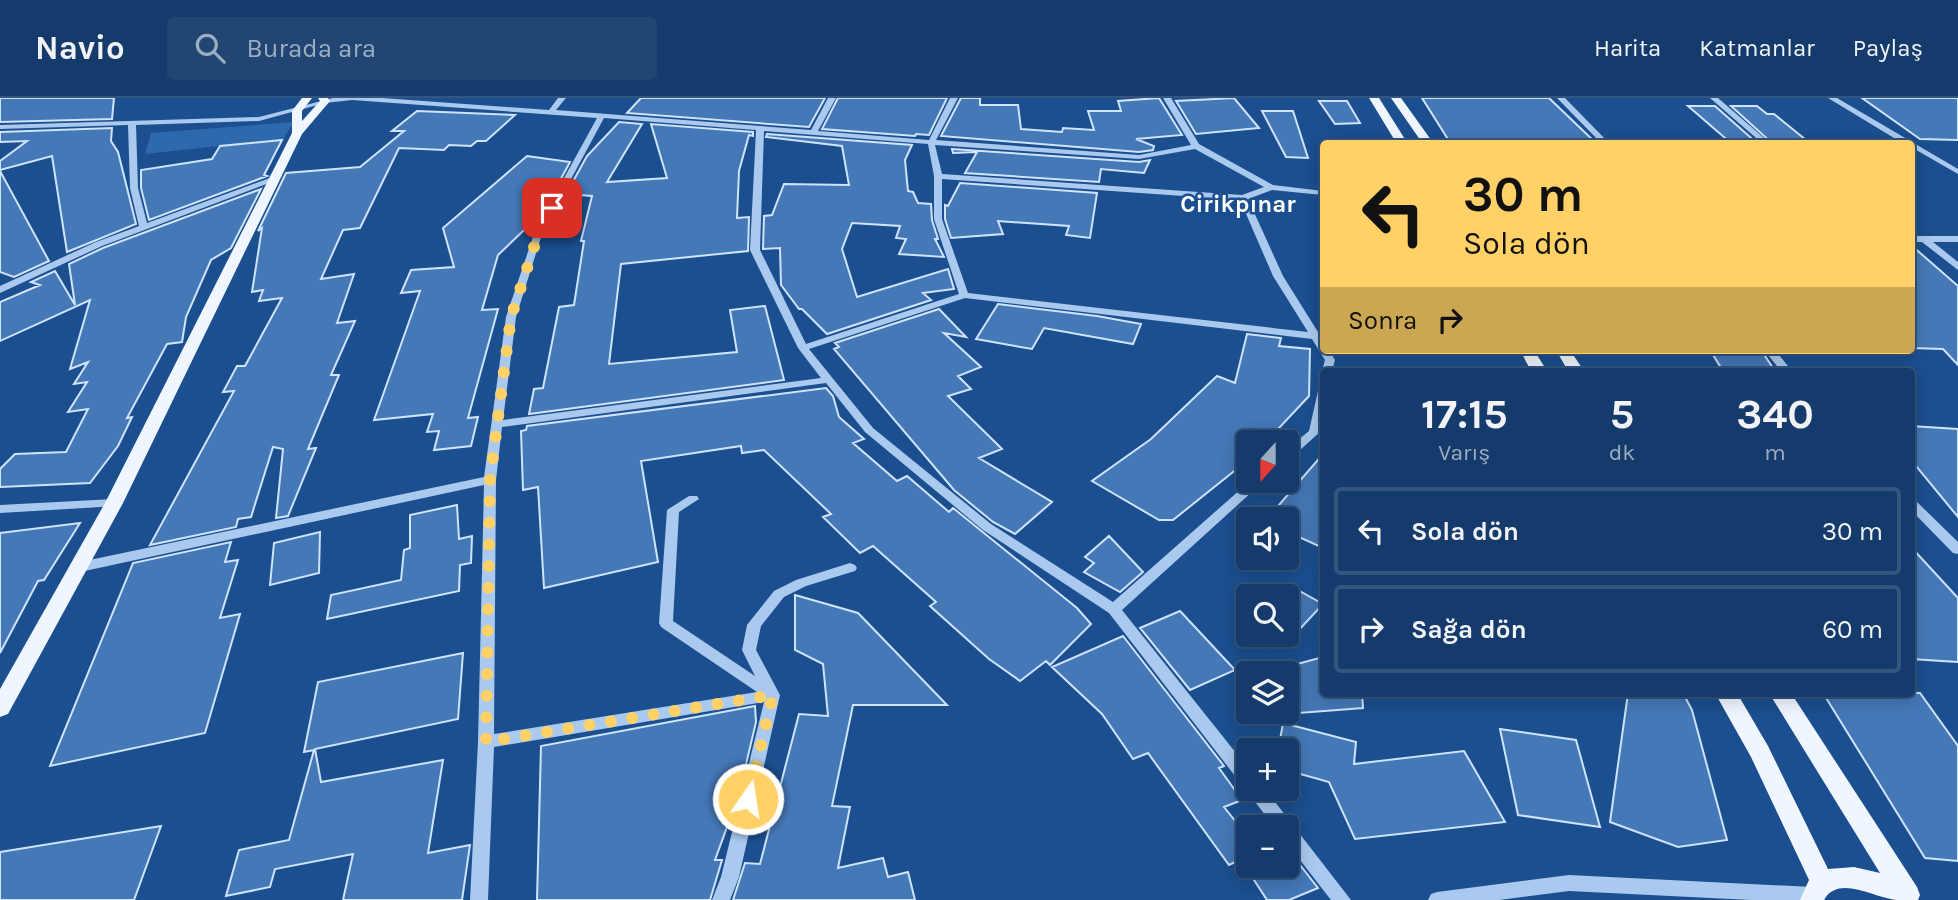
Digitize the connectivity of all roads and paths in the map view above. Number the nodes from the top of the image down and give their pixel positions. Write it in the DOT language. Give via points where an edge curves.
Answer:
graph roads {
  1 [pos="307,98"];
  2 [pos="562,98"];
  3 [pos="832,98"];
  4 [pos="954,98"];
  5 [pos="1167,98"];
  6 [pos="1374,98"];
  7 [pos="1396,98"];
  8 [pos="1561,98"];
  9 [pos="1714,98"];
  10 [pos="1832,98"];
  11 [pos="324,99"];
  12 [pos="382,99"];
  13 [pos="296,111"];
  14 [pos="550,113"];
  15 [pos="601,116"];
  16 [pos="132,122"];
  17 [pos="0,127"];
  18 [pos="760,129"];
  19 [pos="297,133"];
  20 [pos="813,133"];
  21 [pos="1401,140"];
  22 [pos="1426,140"];
  23 [pos="1603,140"];
  24 [pos="1763,140"];
  25 [pos="1903,140"];
  26 [pos="930,142"];
  27 [pos="1196,146"];
  28 [pos="1915,147"];
  29 [pos="1958,172"];
  30 [pos="938,176"];
  31 [pos="273,180"];
  32 [pos="1271,187"];
  33 [pos="1320,194"];
  34 [pos="1243,198"];
  35 [pos="144,228"];
  36 [pos="1915,239"];
  37 [pos="1924,239"];
  38 [pos="1958,239"];
  39 [pos="1958,267"];
  40 [pos="0,290"];
  41 [pos="964,295"];
  42 [pos="1315,336"];
  43 [pos="1320,343"];
  44 [pos="803,348"];
  45 [pos="1772,354"];
  46 [pos="1784,368"];
  47 [pos="828,380"];
  48 [pos="1320,405"];
  49 [pos="499,424"];
  50 [pos="1299,445"];
  51 [pos="490,480"];
  52 [pos="1243,494"];
  53 [pos="693,499"];
  54 [pos="114,503"];
  55 [pos="1915,507"];
  56 [pos="0,509"];
  57 [pos="1958,550"];
  58 [pos="80,567"];
  59 [pos="850,568"];
  60 [pos="1114,609"];
  61 [pos="773,695"];
  62 [pos="1728,697"];
  63 [pos="1783,697"];
  64 [pos="0,708"];
  65 [pos="486,742"];
  66 [pos="1236,765"];
  67 [pos="1265,801"];
  68 [pos="1276,815"];
  69 [pos="1299,845"];
  70 [pos="1816,893"];
  71 [pos="1912,897"];
  72 [pos="479,900"];
  73 [pos="721,900"];
  74 [pos="1342,900"];
  75 [pos="1437,900"];
  1 -- 13 [label="main road"];
  2 -- 14 [label="street"];
  3 -- 20 [label="street"];
  4 -- 26 [label="street"];
  5 -- 27 [label="street"];
  6 -- 21 [label="main road"];
  7 -- 22 [label="main road"];
  8 -- 23 [label="street"];
  9 -- 24 [label="street"];
  10 -- 25 [label="street"];
  11 -- 12 [label="street"];
  11 -- 13 [label="street"];
  11 -- 19 [label="main road"];
  12 -- 14 [label="street"];
  13 -- 16 [label="street" via="259,119"];
  13 -- 19 [label="main road"];
  14 -- 15 [label="street"];
  15 -- 18 [label="street"];
  15 -- 49 [label="street" via="539,232 511,317"];
  16 -- 17 [label="street"];
  16 -- 35 [label="street" via="134,188"];
  18 -- 20 [label="street"];
  18 -- 44 [label="street" via="755,250"];
  19 -- 31 [label="main road"];
  20 -- 26 [label="street"];
  26 -- 27 [label="street" via="1139,158"];
  26 -- 30 [label="street"];
  27 -- 32 [label="street"];
  28 -- 29 [label="street"];
  30 -- 34 [label="street"];
  30 -- 41 [label="street" via="938,219"];
  31 -- 35 [label="street"];
  31 -- 54 [label="main road"];
  32 -- 33 [label="street"];
  32 -- 34 [label="street"];
  34 -- 42 [label="street" via="1278,276"];
  35 -- 40 [label="street"];
  36 -- 37 [label="street"];
  37 -- 38 [label="street"];
  37 -- 39 [label="street"];
  41 -- 42 [label="street"];
  41 -- 44 [label="street"];
  42 -- 43 [label="street"];
  44 -- 47 [label="street"];
  45 -- 46 [label="street"];
  47 -- 49 [label="street"];
  47 -- 60 [label="street" via="869,430 987,527"];
  48 -- 50 [label="street" via="1314,432"];
  49 -- 51 [label="street"];
  51 -- 58 [label="street"];
  51 -- 65 [label="street"];
  52 -- 60 [label="street"];
  53 -- 61 [label="street" via="673,510 666,623"];
  54 -- 56 [label="street"];
  54 -- 58 [label="main road"];
  55 -- 57 [label="street"];
  58 -- 64 [label="main road"];
  59 -- 61 [label="street" via="779,594 754,625 749,650"];
  60 -- 66 [label="street"];
  61 -- 65 [label="street"];
  61 -- 73 [label="street"];
  62 -- 70 [label="main road" via="1760,753"];
  63 -- 71 [label="main road"];
  65 -- 72 [label="street"];
  67 -- 68 [label="street"];
  69 -- 74 [label="street"];
  70 -- 71 [label="main road" via="1838,878 1859,877"];
  70 -- 75 [label="street" via="1569,883"];
}
